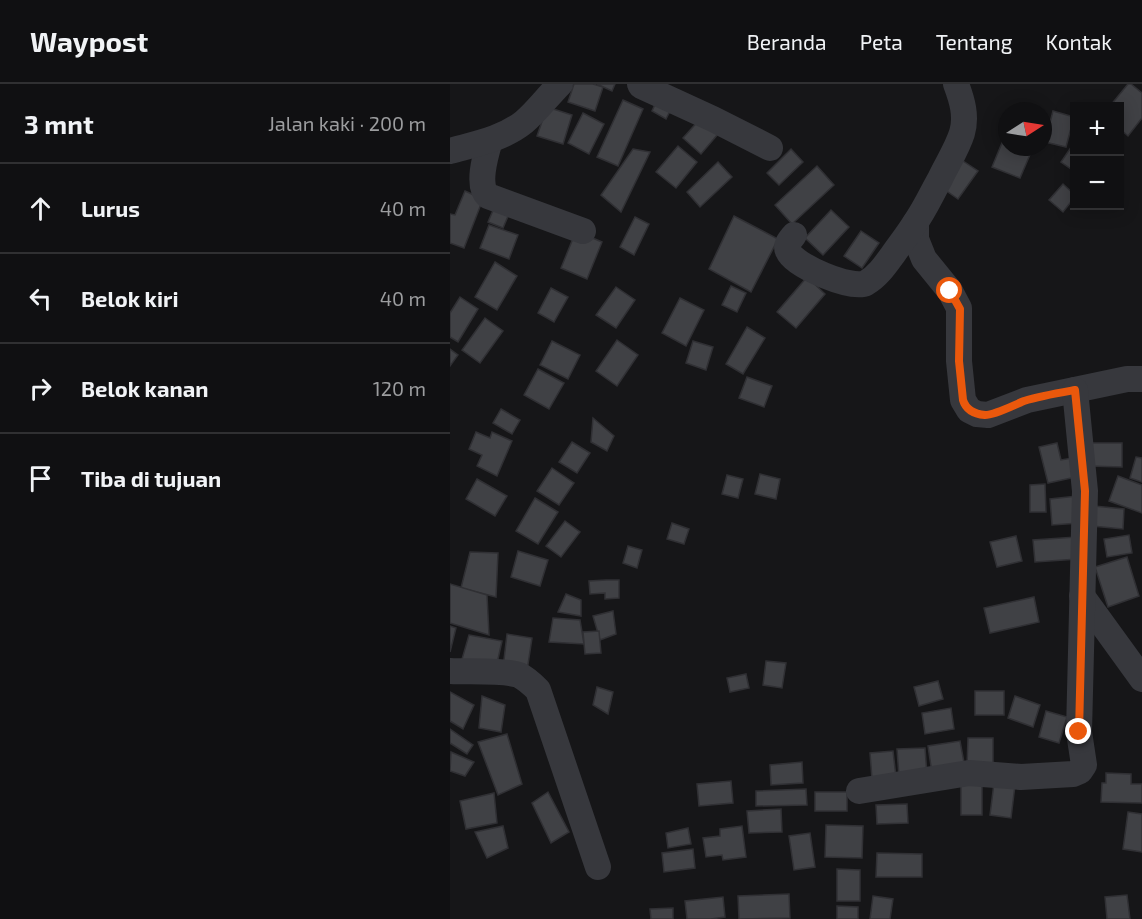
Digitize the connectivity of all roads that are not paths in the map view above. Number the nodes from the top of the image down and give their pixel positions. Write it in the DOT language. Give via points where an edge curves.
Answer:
graph roads {
  1 [pos="560,84"];
  2 [pos="640,84"];
  3 [pos="956,84"];
  4 [pos="490,140"];
  5 [pos="770,148"];
  6 [pos="450,151"];
  7 [pos="916,222"];
  8 [pos="582,231"];
  9 [pos="794,236"];
  10 [pos="1142,379"];
  11 [pos="1075,390"];
  12 [pos="1082,596"];
  13 [pos="450,671"];
  14 [pos="1142,679"];
  15 [pos="859,791"];
  16 [pos="598,867"];
  1 -- 4 [label="street" via="524,122"];
  2 -- 5 [label="street"];
  3 -- 7 [label="street" via="964,115 962,133"];
  4 -- 6 [label="street"];
  4 -- 8 [label="street" via="482,187 488,196"];
  7 -- 9 [label="street" via="878,274 859,285 795,260 787,250"];
  7 -- 11 [label="street" via="916,239 924,259 959,308 959,361 963,400 969,410 987,415 1027,400"];
  10 -- 11 [label="street"];
  11 -- 12 [label="street" via="1085,491"];
  12 -- 14 [label="street"];
  12 -- 15 [label="street" via="1079,732 1084,765 1080,771 1021,777 969,773"];
  13 -- 16 [label="street" via="511,673 538,690"];
}
